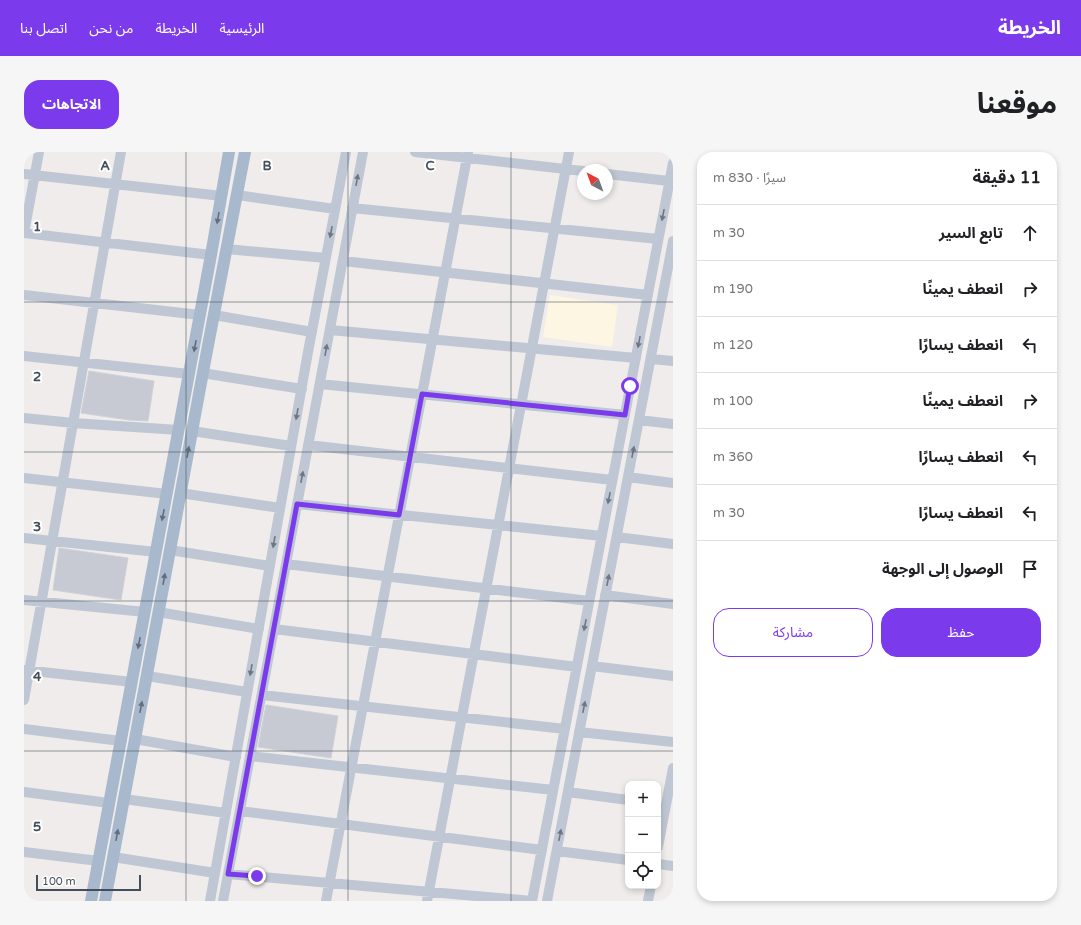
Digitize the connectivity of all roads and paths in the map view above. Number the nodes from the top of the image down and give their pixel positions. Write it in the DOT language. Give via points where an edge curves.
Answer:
graph roads {
  1 [pos="39,152"];
  2 [pos="121,152"];
  3 [pos="229,152"];
  4 [pos="245,152"];
  5 [pos="346,152"];
  6 [pos="363,152"];
  7 [pos="415,152"];
  8 [pos="569,152"];
  9 [pos="467,155"];
  10 [pos="673,163"];
  11 [pos="566,169"];
  12 [pos="577,170"];
  13 [pos="29,175"];
  14 [pos="613,175"];
  15 [pos="670,181"];
  16 [pos="116,184"];
  17 [pos="237,195"];
  18 [pos="222,196"];
  19 [pos="352,208"];
  20 [pos="336,209"];
  21 [pos="455,219"];
  22 [pos="554,228"];
  23 [pos="24,233"];
  24 [pos="658,239"];
  25 [pos="673,242"];
  26 [pos="105,243"];
  27 [pos="226,249"];
  28 [pos="212,255"];
  29 [pos="326,258"];
  30 [pos="343,261"];
  31 [pos="445,272"];
  32 [pos="544,283"];
  33 [pos="24,294"];
  34 [pos="648,294"];
  35 [pos="662,296"];
  36 [pos="673,297"];
  37 [pos="95,303"];
  38 [pos="200,315"];
  39 [pos="214,315"];
  40 [pos="330,330"];
  41 [pos="312,332"];
  42 [pos="432,339"];
  43 [pos="532,348"];
  44 [pos="24,356"];
  45 [pos="636,358"];
  46 [pos="651,359"];
  47 [pos="673,361"];
  48 [pos="84,362"];
  49 [pos="189,374"];
  50 [pos="202,374"];
  51 [pos="320,384"];
  52 [pos="302,389"];
  53 [pos="422,394"];
  54 [pos="521,404"];
  55 [pos="625,415"];
  56 [pos="24,418"];
  57 [pos="639,420"];
  58 [pos="73,423"];
  59 [pos="673,424"];
  60 [pos="179,430"];
  61 [pos="192,431"];
  62 [pos="308,444"];
  63 [pos="291,446"];
  64 [pos="410,456"];
  65 [pos="509,468"];
  66 [pos="628,477"];
  67 [pos="24,478"];
  68 [pos="612,480"];
  69 [pos="63,483"];
  70 [pos="673,483"];
  71 [pos="180,493"];
  72 [pos="167,494"];
  73 [pos="297,504"];
  74 [pos="280,508"];
  75 [pos="399,515"];
  76 [pos="498,525"];
  77 [pos="602,536"];
  78 [pos="616,537"];
  79 [pos="24,538"];
  80 [pos="52,541"];
  81 [pos="673,544"];
  82 [pos="170,550"];
  83 [pos="156,552"];
  84 [pos="286,564"];
  85 [pos="270,566"];
  86 [pos="388,576"];
  87 [pos="486,588"];
  88 [pos="605,595"];
  89 [pos="24,600"];
  90 [pos="589,601"];
  91 [pos="41,602"];
  92 [pos="673,604"];
  93 [pos="145,612"];
  94 [pos="158,612"];
  95 [pos="259,629"];
  96 [pos="274,629"];
  97 [pos="375,642"];
  98 [pos="474,654"];
  99 [pos="592,666"];
  100 [pos="577,667"];
  101 [pos="27,670"];
  102 [pos="147,676"];
  103 [pos="673,676"];
  104 [pos="132,682"];
  105 [pos="247,692"];
  106 [pos="262,695"];
  107 [pos="24,700"];
  108 [pos="363,707"];
  109 [pos="462,717"];
  110 [pos="565,729"];
  111 [pos="24,730"];
  112 [pos="579,732"];
  113 [pos="135,739"];
  114 [pos="121,741"];
  115 [pos="673,742"];
  116 [pos="250,756"];
  117 [pos="236,757"];
  118 [pos="352,768"];
  119 [pos="673,768"];
  120 [pos="450,778"];
  121 [pos="553,790"];
  122 [pos="24,792"];
  123 [pos="568,792"];
  124 [pos="124,799"];
  125 [pos="625,800"];
  126 [pos="110,803"];
  127 [pos="666,805"];
  128 [pos="240,811"];
  129 [pos="226,813"];
  130 [pos="341,824"];
  131 [pos="661,831"];
  132 [pos="439,837"];
  133 [pos="542,850"];
  134 [pos="557,851"];
  135 [pos="24,852"];
  136 [pos="113,857"];
  137 [pos="625,860"];
  138 [pos="99,861"];
  139 [pos="661,864"];
  140 [pos="673,866"];
  141 [pos="215,873"];
  142 [pos="228,874"];
  143 [pos="330,883"];
  144 [pos="650,889"];
  145 [pos="428,896"];
  146 [pos="91,901"];
  147 [pos="105,901"];
  148 [pos="210,901"];
  149 [pos="223,901"];
  150 [pos="326,901"];
  151 [pos="532,901"];
  152 [pos="547,901"];
  153 [pos="648,901"];
  1 -- 13 [label="street"];
  2 -- 16 [label="street"];
  3 -- 18 [label="main road"];
  4 -- 17 [label="main road"];
  5 -- 20 [label="street"];
  19 -- 6 [label="street, one-way"];
  7 -- 9 [label="street"];
  8 -- 11 [label="street"];
  9 -- 11 [label="street"];
  9 -- 21 [label="street"];
  10 -- 15 [label="street"];
  11 -- 12 [label="street"];
  11 -- 22 [label="street"];
  13 -- 16 [label="street"];
  13 -- 23 [label="street"];
  14 -- 15 [label="street"];
  15 -- 24 [label="street, one-way"];
  16 -- 18 [label="street"];
  16 -- 26 [label="street"];
  17 -- 20 [label="street"];
  17 -- 27 [label="main road"];
  18 -- 28 [label="main road, one-way"];
  19 -- 21 [label="street"];
  19 -- 30 [label="street"];
  20 -- 29 [label="street, one-way"];
  21 -- 22 [label="street"];
  21 -- 31 [label="street"];
  22 -- 24 [label="street"];
  22 -- 32 [label="street"];
  23 -- 26 [label="street"];
  24 -- 34 [label="street"];
  25 -- 35 [label="street"];
  26 -- 28 [label="street"];
  26 -- 37 [label="street"];
  27 -- 29 [label="street"];
  27 -- 39 [label="main road"];
  28 -- 38 [label="main road"];
  29 -- 41 [label="street"];
  30 -- 31 [label="street"];
  30 -- 40 [label="street"];
  31 -- 32 [label="street"];
  31 -- 42 [label="street"];
  32 -- 34 [label="street"];
  32 -- 43 [label="street"];
  33 -- 37 [label="street"];
  34 -- 45 [label="street, one-way"];
  35 -- 36 [label="street"];
  35 -- 46 [label="street"];
  37 -- 38 [label="street"];
  37 -- 48 [label="street"];
  38 -- 49 [label="main road, one-way"];
  39 -- 41 [label="street"];
  39 -- 50 [label="main road"];
  40 -- 42 [label="street"];
  51 -- 40 [label="street, one-way"];
  41 -- 52 [label="street"];
  42 -- 43 [label="street"];
  42 -- 53 [label="street"];
  43 -- 45 [label="street"];
  43 -- 54 [label="street"];
  44 -- 48 [label="street"];
  45 -- 55 [label="street"];
  46 -- 47 [label="street"];
  46 -- 57 [label="street"];
  48 -- 49 [label="street"];
  48 -- 58 [label="street"];
  49 -- 60 [label="main road"];
  50 -- 52 [label="street"];
  50 -- 61 [label="main road"];
  51 -- 53 [label="street"];
  51 -- 62 [label="street"];
  52 -- 63 [label="street, one-way"];
  53 -- 54 [label="street"];
  53 -- 64 [label="street"];
  54 -- 55 [label="street"];
  54 -- 65 [label="street"];
  55 -- 68 [label="street"];
  56 -- 58 [label="street"];
  57 -- 59 [label="street"];
  66 -- 57 [label="street, one-way"];
  58 -- 60 [label="street"];
  58 -- 69 [label="street"];
  60 -- 72 [label="main road"];
  61 -- 63 [label="street"];
  71 -- 61 [label="main road, one-way"];
  62 -- 64 [label="street"];
  73 -- 62 [label="street, one-way"];
  63 -- 74 [label="street"];
  64 -- 65 [label="street"];
  64 -- 75 [label="street"];
  65 -- 68 [label="street"];
  65 -- 76 [label="street"];
  66 -- 70 [label="street"];
  66 -- 78 [label="street"];
  67 -- 69 [label="street"];
  68 -- 77 [label="street, one-way"];
  69 -- 72 [label="street"];
  69 -- 80 [label="street"];
  71 -- 74 [label="street"];
  71 -- 82 [label="main road"];
  72 -- 83 [label="main road, one-way"];
  73 -- 75 [label="street"];
  73 -- 84 [label="street"];
  74 -- 85 [label="street, one-way"];
  75 -- 76 [label="street"];
  75 -- 86 [label="street"];
  76 -- 77 [label="street"];
  76 -- 87 [label="street"];
  77 -- 90 [label="street"];
  78 -- 81 [label="street"];
  88 -- 78 [label="street, one-way"];
  79 -- 80 [label="street"];
  80 -- 83 [label="street"];
  80 -- 91 [label="street"];
  82 -- 85 [label="street"];
  94 -- 82 [label="main road, one-way"];
  83 -- 93 [label="main road"];
  84 -- 86 [label="street"];
  84 -- 96 [label="street"];
  85 -- 95 [label="street"];
  86 -- 87 [label="street"];
  86 -- 97 [label="street"];
  87 -- 90 [label="street"];
  87 -- 98 [label="street"];
  88 -- 92 [label="street"];
  88 -- 99 [label="street"];
  89 -- 91 [label="street"];
  90 -- 100 [label="street, one-way"];
  91 -- 93 [label="street"];
  91 -- 101 [label="street"];
  93 -- 104 [label="main road, one-way"];
  94 -- 95 [label="street"];
  94 -- 102 [label="main road"];
  95 -- 105 [label="street, one-way"];
  96 -- 97 [label="street"];
  96 -- 106 [label="street"];
  97 -- 98 [label="street"];
  97 -- 108 [label="street"];
  98 -- 100 [label="street"];
  98 -- 109 [label="street"];
  99 -- 103 [label="street"];
  112 -- 99 [label="street, one-way"];
  100 -- 110 [label="street"];
  101 -- 104 [label="street"];
  101 -- 107 [label="street"];
  102 -- 105 [label="street"];
  113 -- 102 [label="main road, one-way"];
  104 -- 114 [label="main road"];
  105 -- 117 [label="street"];
  106 -- 108 [label="street"];
  106 -- 116 [label="street"];
  108 -- 109 [label="street"];
  108 -- 118 [label="street"];
  109 -- 110 [label="street"];
  109 -- 120 [label="street"];
  110 -- 121 [label="street"];
  111 -- 114 [label="street"];
  112 -- 115 [label="street"];
  112 -- 123 [label="street"];
  113 -- 117 [label="street"];
  113 -- 124 [label="main road"];
  114 -- 126 [label="main road"];
  116 -- 118 [label="street"];
  116 -- 128 [label="street"];
  117 -- 129 [label="street"];
  118 -- 120 [label="street"];
  118 -- 130 [label="street"];
  119 -- 127 [label="street"];
  120 -- 121 [label="street"];
  120 -- 132 [label="street"];
  121 -- 133 [label="street"];
  122 -- 126 [label="street"];
  123 -- 125 [label="street"];
  134 -- 123 [label="street, one-way"];
  124 -- 129 [label="street"];
  136 -- 124 [label="main road, one-way"];
  126 -- 138 [label="main road"];
  127 -- 131 [label="street"];
  128 -- 130 [label="street"];
  128 -- 142 [label="street"];
  129 -- 141 [label="street"];
  130 -- 132 [label="street"];
  130 -- 143 [label="street"];
  132 -- 133 [label="street"];
  132 -- 145 [label="street"];
  133 -- 151 [label="street"];
  134 -- 137 [label="street"];
  134 -- 152 [label="street"];
  135 -- 138 [label="street"];
  136 -- 141 [label="street"];
  136 -- 147 [label="main road"];
  138 -- 146 [label="main road"];
  139 -- 140 [label="street"];
  141 -- 148 [label="street"];
  142 -- 143 [label="street"];
  142 -- 149 [label="street"];
  143 -- 145 [label="street"];
  143 -- 150 [label="street"];
  144 -- 153 [label="street"];
  145 -- 151 [label="street"];
}
